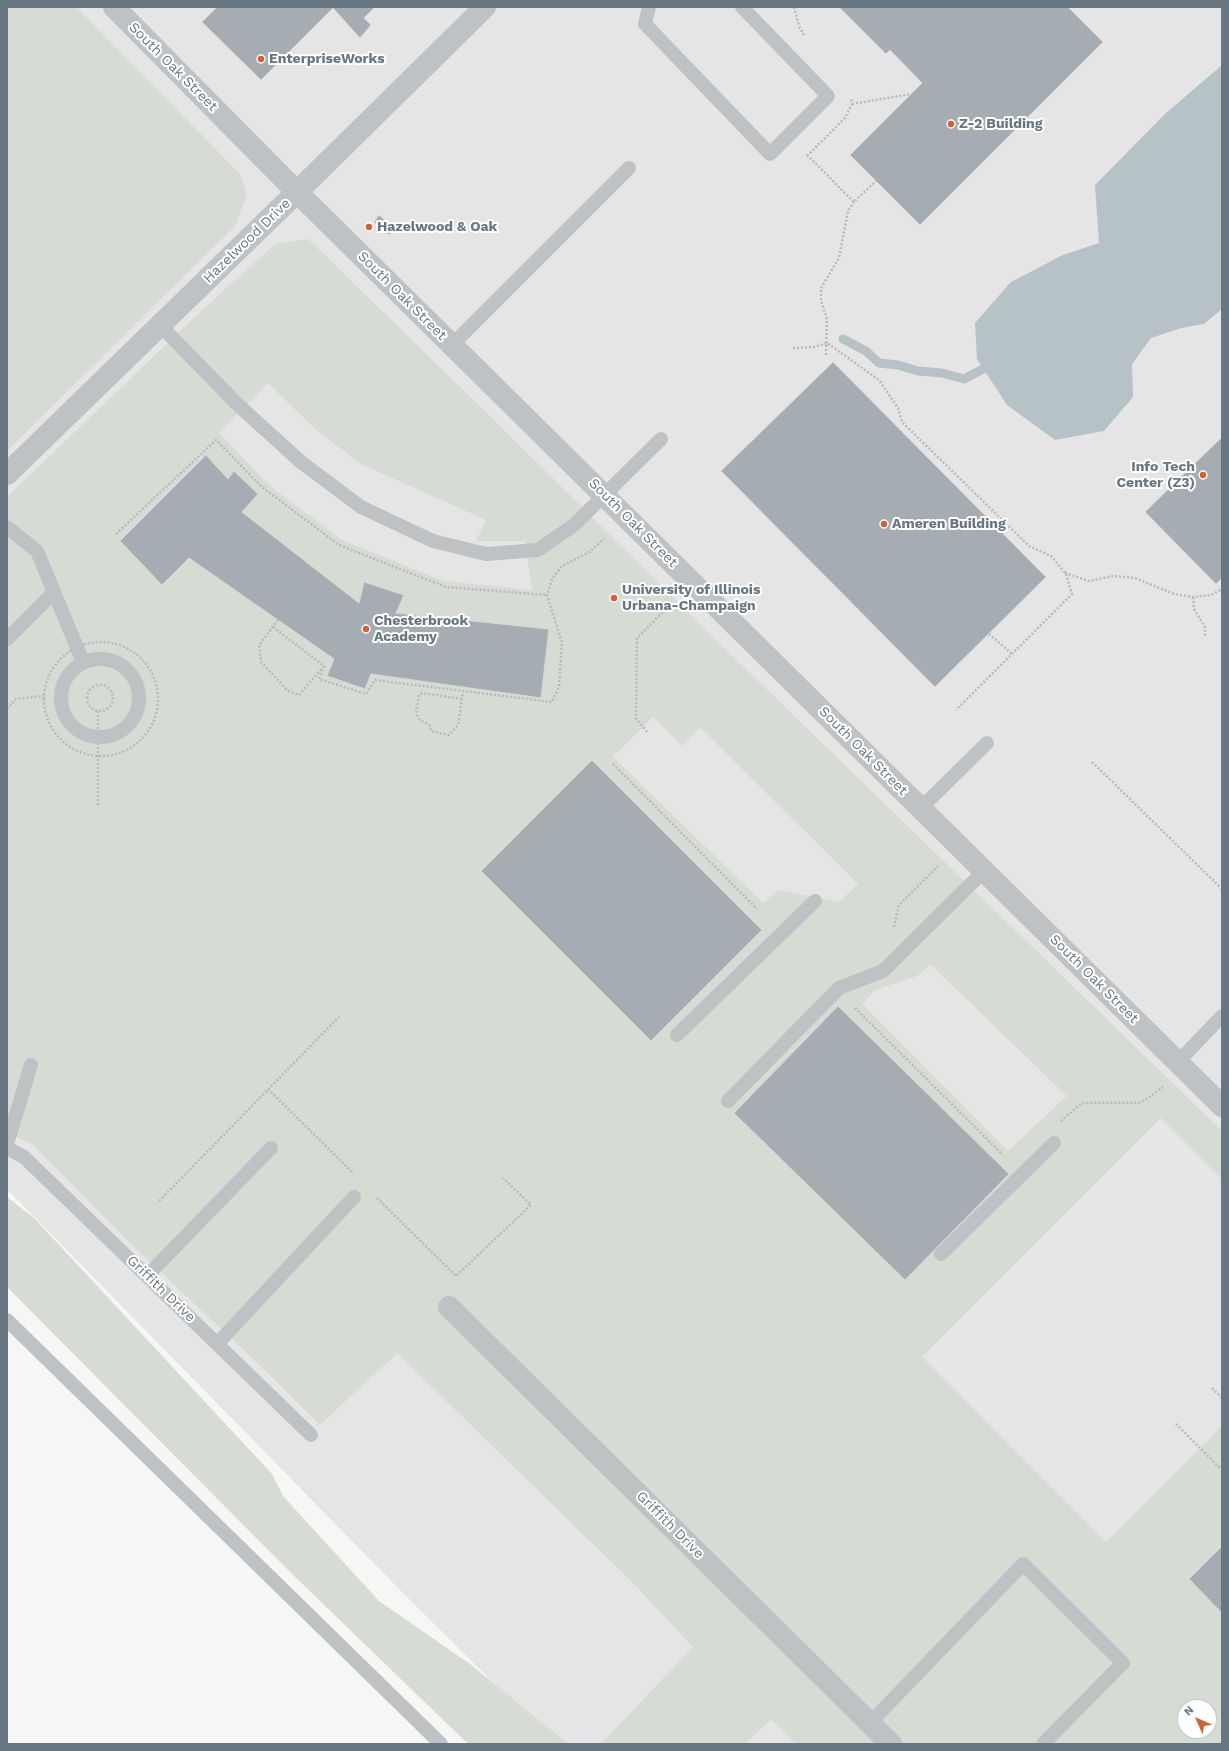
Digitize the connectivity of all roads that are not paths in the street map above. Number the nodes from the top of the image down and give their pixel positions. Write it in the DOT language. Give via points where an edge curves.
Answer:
graph roads {
  1 [pos="114,7"];
  2 [pos="485,7"];
  3 [pos="649,7"];
  4 [pos="742,7"];
  5 [pos="629,168"];
  6 [pos="298,192"];
  7 [pos="160,326"];
  8 [pos="452,345"];
  9 [pos="661,439"];
  10 [pos="8,470"];
  11 [pos="604,495"];
  12 [pos="7,527"];
  13 [pos="54,592"];
  14 [pos="7,639"];
  15 [pos="83,662"];
  16 [pos="987,743"];
  17 [pos="921,808"];
  18 [pos="984,871"];
  19 [pos="815,901"];
  20 [pos="1222,1016"];
  21 [pos="677,1035"];
  22 [pos="1178,1062"];
  23 [pos="31,1065"];
  24 [pos="728,1101"];
  25 [pos="1222,1106"];
  26 [pos="1054,1143"];
  27 [pos="7,1144"];
  28 [pos="7,1148"];
  29 [pos="271,1148"];
  30 [pos="354,1197"];
  31 [pos="941,1254"];
  32 [pos="147,1276"];
  33 [pos="449,1307"];
  34 [pos="7,1320"];
  35 [pos="217,1344"];
  36 [pos="311,1435"];
  37 [pos="870,1723"];
  38 [pos="441,1744"];
  39 [pos="891,1744"];
  40 [pos="1043,1744"];
  1 -- 6 [label="street, South Oak Street"];
  2 -- 6 [label="street, Hazelwood Drive"];
  3 -- 4 [label="lane" via="645,24 770,154 828,96"];
  5 -- 8 [label="lane"];
  6 -- 7 [label="street, Hazelwood Drive"];
  6 -- 8 [label="street, South Oak Street"];
  7 -- 10 [label="street, Hazelwood Drive"];
  7 -- 11 [label="lane" via="237,404 306,467 361,506 433,541 486,554 538,550 574,525"];
  8 -- 11 [label="street, South Oak Street"];
  9 -- 11 [label="lane"];
  11 -- 17 [label="street, South Oak Street"];
  12 -- 13 [label="lane" via="37,551"];
  13 -- 14 [label="lane"];
  13 -- 15 [label="lane"];
  15 -- 15 [label="lane" via="96,658 122,664 138,685 138,711 132,722 122,731 98,738 86,735 66,718 61,707 64,681 72,670"];
  16 -- 17 [label="lane"];
  17 -- 18 [label="street, South Oak Street"];
  18 -- 22 [label="street, South Oak Street"];
  18 -- 24 [label="lane" via="883,971 839,988"];
  19 -- 21 [label="lane"];
  20 -- 22 [label="lane"];
  22 -- 25 [label="street, South Oak Street"];
  23 -- 27 [label="lane"];
  26 -- 31 [label="lane"];
  28 -- 32 [label="lane, Griffith Drive" via="24,1157"];
  29 -- 32 [label="lane"];
  30 -- 35 [label="lane"];
  32 -- 35 [label="lane, Griffith Drive"];
  33 -- 37 [label="street, Griffith Drive"];
  34 -- 38 [label="lane"];
  35 -- 36 [label="lane, Griffith Drive"];
  37 -- 39 [label="street, Griffith Drive"];
  37 -- 40 [label="lane" via="1023,1564 1123,1663"];
}
